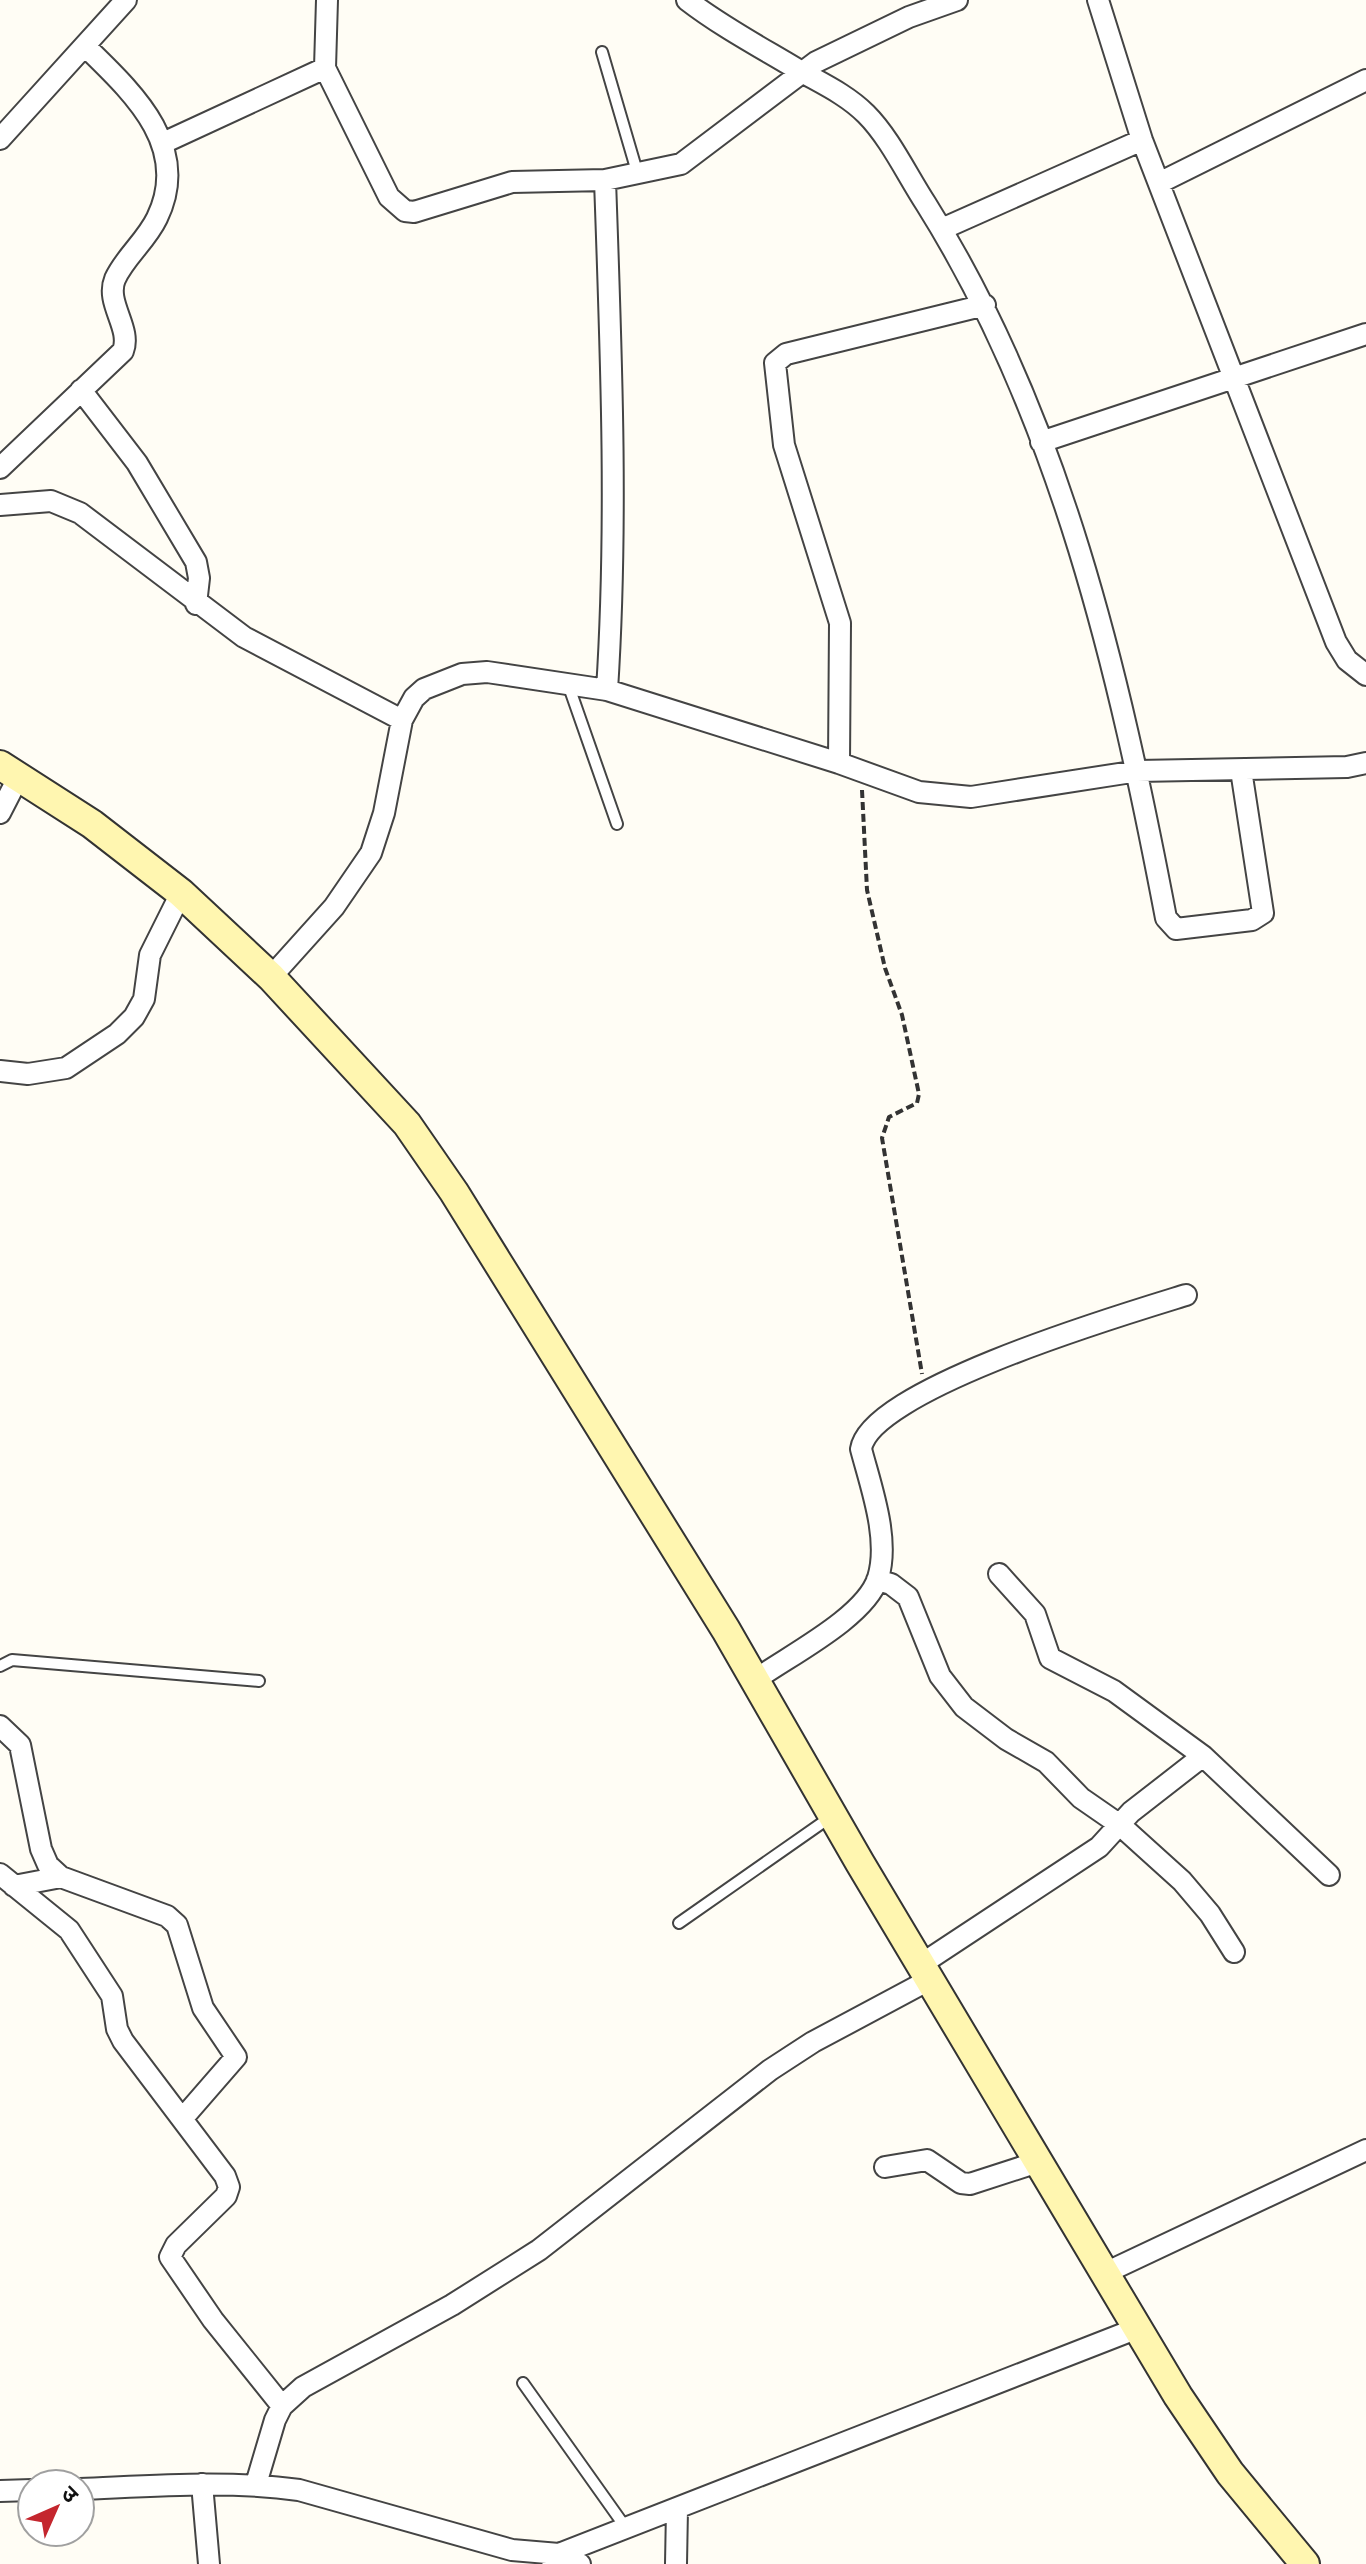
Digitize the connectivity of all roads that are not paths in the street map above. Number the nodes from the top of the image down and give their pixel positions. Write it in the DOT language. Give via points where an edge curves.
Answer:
graph roads {
  1 [pos="126,0"];
  2 [pos="327,0"];
  3 [pos="687,0"];
  4 [pos="957,0"];
  5 [pos="1098,0"];
  6 [pos="85,46"];
  7 [pos="602,52"];
  8 [pos="325,68"];
  9 [pos="802,72"];
  10 [pos="1366,80"];
  11 [pos="0,139"];
  12 [pos="1142,140"];
  13 [pos="163,143"];
  14 [pos="638,175"];
  15 [pos="605,180"];
  16 [pos="1159,183"];
  17 [pos="942,229"];
  18 [pos="985,305"];
  19 [pos="1366,334"];
  20 [pos="1236,378"];
  21 [pos="81,390"];
  22 [pos="1041,442"];
  23 [pos="0,468"];
  24 [pos="0,505"];
  25 [pos="196,604"];
  26 [pos="1366,675"];
  27 [pos="568,684"];
  28 [pos="607,690"];
  29 [pos="402,720"];
  30 [pos="839,763"];
  31 [pos="1366,763"];
  32 [pos="1241,770"];
  33 [pos="9,771"];
  34 [pos="1138,771"];
  35 [pos="0,813"];
  36 [pos="617,824"];
  37 [pos="181,893"];
  38 [pos="271,977"];
  39 [pos="0,1071"];
  40 [pos="1186,1295"];
  41 [pos="999,1574"];
  42 [pos="877,1580"];
  43 [pos="0,1666"];
  44 [pos="751,1674"];
  45 [pos="259,1681"];
  46 [pos="0,1726"];
  47 [pos="1203,1756"];
  48 [pos="832,1816"];
  49 [pos="1120,1825"];
  50 [pos="1329,1875"];
  51 [pos="61,1877"];
  52 [pos="7,1880"];
  53 [pos="679,1923"];
  54 [pos="1234,1952"];
  55 [pos="925,1973"];
  56 [pos="183,2118"];
  57 [pos="1366,2150"];
  58 [pos="1038,2162"];
  59 [pos="885,2167"];
  60 [pos="1105,2273"];
  61 [pos="1138,2328"];
  62 [pos="523,2383"];
  63 [pos="282,2406"];
  64 [pos="202,2484"];
  65 [pos="256,2484"];
  66 [pos="96,2488"];
  67 [pos="677,2509"];
  68 [pos="627,2529"];
  69 [pos="545,2555"];
  70 [pos="209,2564"];
  71 [pos="580,2564"];
  72 [pos="676,2564"];
  73 [pos="1305,2564"];
  1 -- 6 [label="street"];
  2 -- 8 [label="street"];
  3 -- 9 [label="street"];
  4 -- 9 [label="street" via="828,55"];
  5 -- 12 [label="street"];
  6 -- 11 [label="street"];
  6 -- 13 [label="street" via="135,94"];
  7 -- 14 [label="lane"];
  8 -- 13 [label="street"];
  8 -- 15 [label="street" via="389,197 405,211 428,210 512,182"];
  9 -- 14 [label="street" via="695,156"];
  9 -- 17 [label="street" via="869,116"];
  10 -- 16 [label="street"];
  12 -- 16 [label="street"];
  12 -- 17 [label="street"];
  13 -- 21 [label="street" via="166,192 158,217 114,281 125,346"];
  14 -- 15 [label="street"];
  15 -- 28 [label="street" via="615,451"];
  16 -- 20 [label="street"];
  17 -- 18 [label="street"];
  18 -- 22 [label="street"];
  18 -- 30 [label="street" via="786,354 775,363 784,445 840,623"];
  19 -- 20 [label="street"];
  20 -- 22 [label="street"];
  20 -- 26 [label="street" via="1336,642"];
  21 -- 23 [label="street"];
  21 -- 25 [label="street" via="137,463 196,562"];
  22 -- 34 [label="street" via="1103,630"];
  24 -- 25 [label="street" via="51,501 80,513"];
  25 -- 29 [label="street" via="282,659"];
  27 -- 28 [label="street"];
  27 -- 29 [label="street" via="487,672 462,674 424,689"];
  27 -- 36 [label="lane"];
  28 -- 30 [label="street"];
  29 -- 38 [label="street" via="371,853 334,907"];
  30 -- 34 [label="street" via="919,792 971,797"];
  31 -- 32 [label="street"];
  32 -- 34 [label="street"];
  32 -- 34 [label="street" via="1263,913 1252,920 1181,929 1166,918"];
  33 -- 35 [label="street"];
  33 -- 37 [label="main road" via="92,824"];
  37 -- 38 [label="main road"];
  37 -- 39 [label="street" via="150,955 144,999 117,1034 66,1068 28,1074"];
  38 -- 44 [label="main road" via="407,1124 454,1192"];
  40 -- 42 [label="street" via="1016,1350 874,1425 861,1449 877,1516"];
  41 -- 47 [label="street" via="1035,1614 1046,1653 1054,1662 1114,1691"];
  42 -- 44 [label="street" via="850,1615"];
  42 -- 49 [label="street" via="908,1597 940,1676 964,1707 1046,1762 1081,1798"];
  43 -- 45 [label="lane" via="12,1660"];
  44 -- 48 [label="main road"];
  46 -- 51 [label="street" via="20,1745 41,1849"];
  47 -- 49 [label="street"];
  47 -- 50 [label="street"];
  48 -- 53 [label="lane"];
  48 -- 55 [label="main road"];
  49 -- 54 [label="street" via="1197,1896"];
  49 -- 55 [label="street" via="1099,1847"];
  51 -- 52 [label="street"];
  51 -- 56 [label="street" via="167,1916 177,1925 203,2008 236,2057"];
  52 -- 56 [label="street" via="69,1930 112,1996 119,2034"];
  55 -- 58 [label="main road"];
  55 -- 63 [label="street" via="793,2055 539,2250 452,2305 327,2371"];
  56 -- 63 [label="street" via="229,2187 220,2204 170,2257"];
  57 -- 60 [label="street"];
  58 -- 59 [label="street" via="970,2184 927,2160"];
  58 -- 60 [label="main road"];
  60 -- 61 [label="main road"];
  61 -- 67 [label="street"];
  61 -- 73 [label="main road" via="1230,2473"];
  62 -- 68 [label="lane"];
  63 -- 65 [label="street"];
  64 -- 65 [label="street"];
  64 -- 66 [label="street"];
  64 -- 70 [label="street"];
  65 -- 69 [label="street" via="299,2490"];
  67 -- 68 [label="street"];
  67 -- 72 [label="street"];
  68 -- 69 [label="street"];
  69 -- 71 [label="street"];
}
